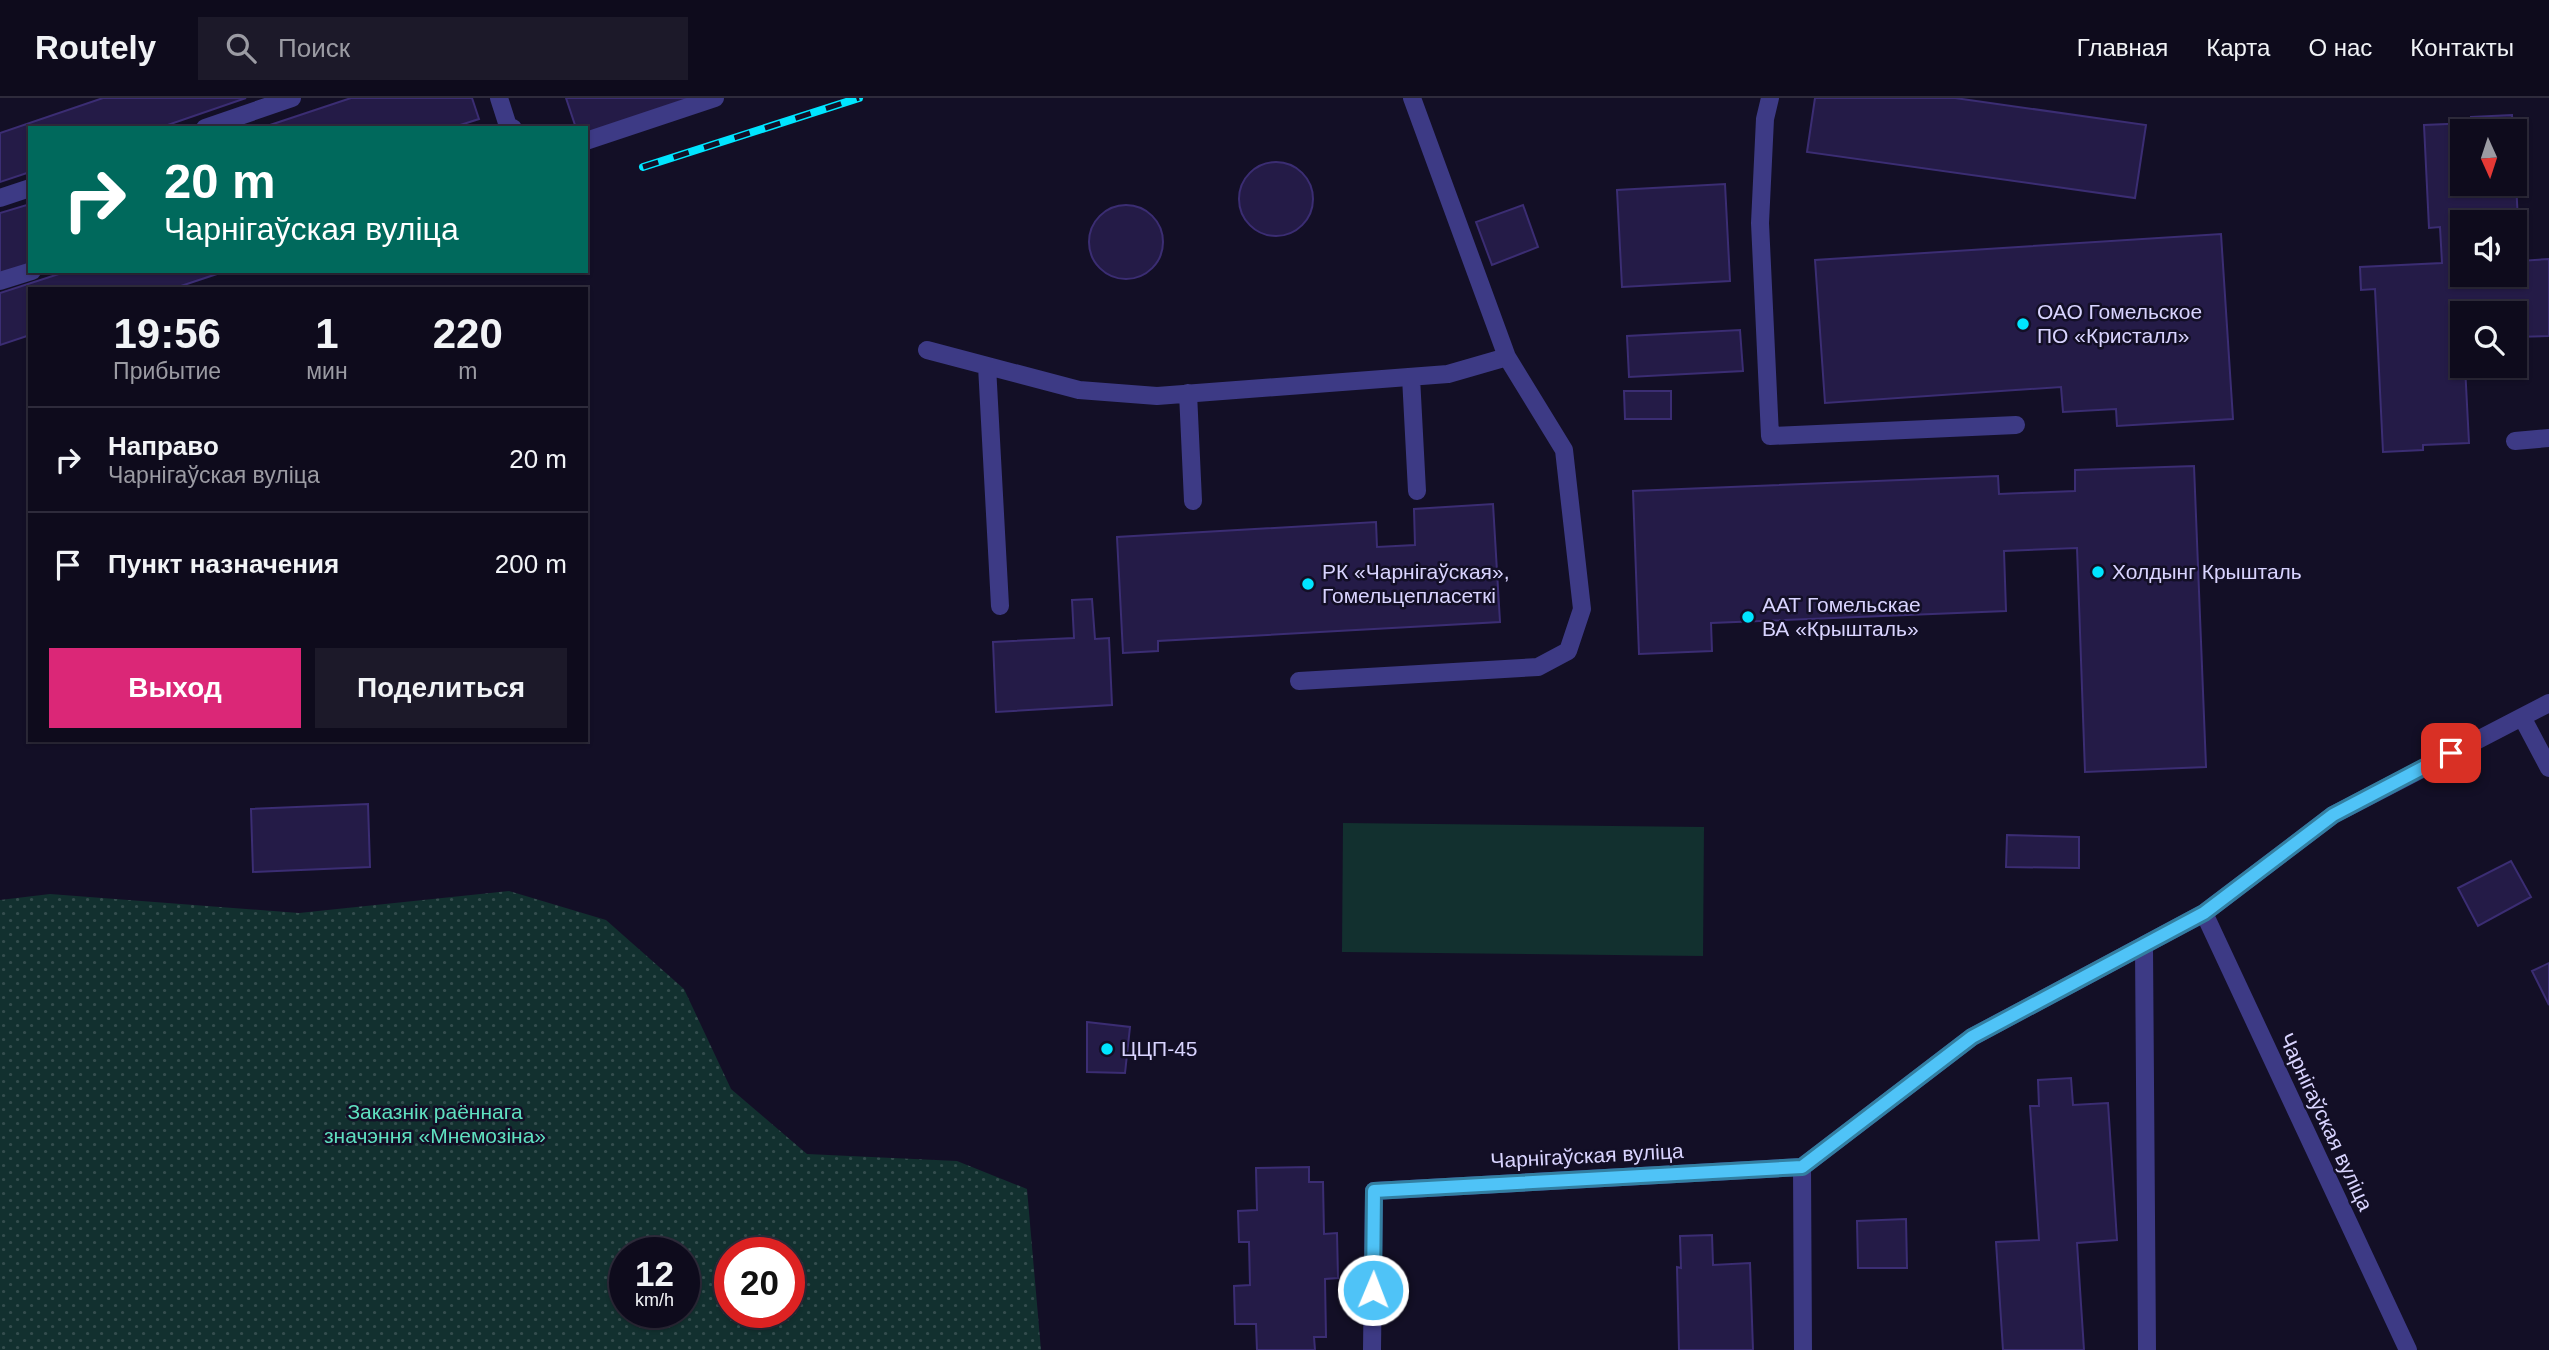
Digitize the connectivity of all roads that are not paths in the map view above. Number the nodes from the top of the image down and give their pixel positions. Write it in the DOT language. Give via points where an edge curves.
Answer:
graph roads {
  1 [pos="292,98"];
  2 [pos="499,98"];
  3 [pos="715,98"];
  4 [pos="1412,98"];
  5 [pos="1770,98"];
  6 [pos="211,126"];
  7 [pos="508,126"];
  8 [pos="588,140"];
  9 [pos="28,189"];
  10 [pos="0,198"];
  11 [pos="28,272"];
  12 [pos="0,281"];
  13 [pos="927,350"];
  14 [pos="1507,357"];
  15 [pos="986,366"];
  16 [pos="1411,377"];
  17 [pos="1188,393"];
  18 [pos="2016,425"];
  19 [pos="2549,438"];
  20 [pos="2515,440"];
  21 [pos="1417,491"];
  22 [pos="1193,501"];
  23 [pos="1000,606"];
  24 [pos="1299,681"];
  25 [pos="2549,703"];
  26 [pos="2522,717"];
  27 [pos="2549,768"];
  28 [pos="2204,913"];
  29 [pos="2144,948"];
  30 [pos="1802,1167"];
  31 [pos="1372,1350"];
  32 [pos="1803,1350"];
  33 [pos="2147,1350"];
  34 [pos="2408,1350"];
  1 -- 6 [label="street"];
  2 -- 7 [label="street"];
  3 -- 8 [label="street"];
  4 -- 14 [label="street"];
  5 -- 18 [label="street" via="1760,223 1770,436"];
  9 -- 10 [label="street"];
  11 -- 12 [label="street"];
  13 -- 15 [label="street"];
  14 -- 16 [label="street" via="1448,374"];
  14 -- 24 [label="street" via="1564,450 1582,609 1568,651 1538,667"];
  15 -- 17 [label="street" via="1079,390 1157,396"];
  15 -- 23 [label="street"];
  16 -- 17 [label="street"];
  16 -- 21 [label="street"];
  17 -- 22 [label="street"];
  19 -- 20 [label="street"];
  25 -- 26 [label="street"];
  26 -- 27 [label="street"];
  26 -- 28 [label="street" via="2333,815"];
  28 -- 29 [label="street"];
  28 -- 34 [label="street, Чарнігаўская вуліца"];
  29 -- 30 [label="street" via="1972,1037"];
  29 -- 33 [label="street"];
  30 -- 31 [label="street, Чарнігаўская вуліца" via="1374,1191"];
  30 -- 32 [label="street"];
}
